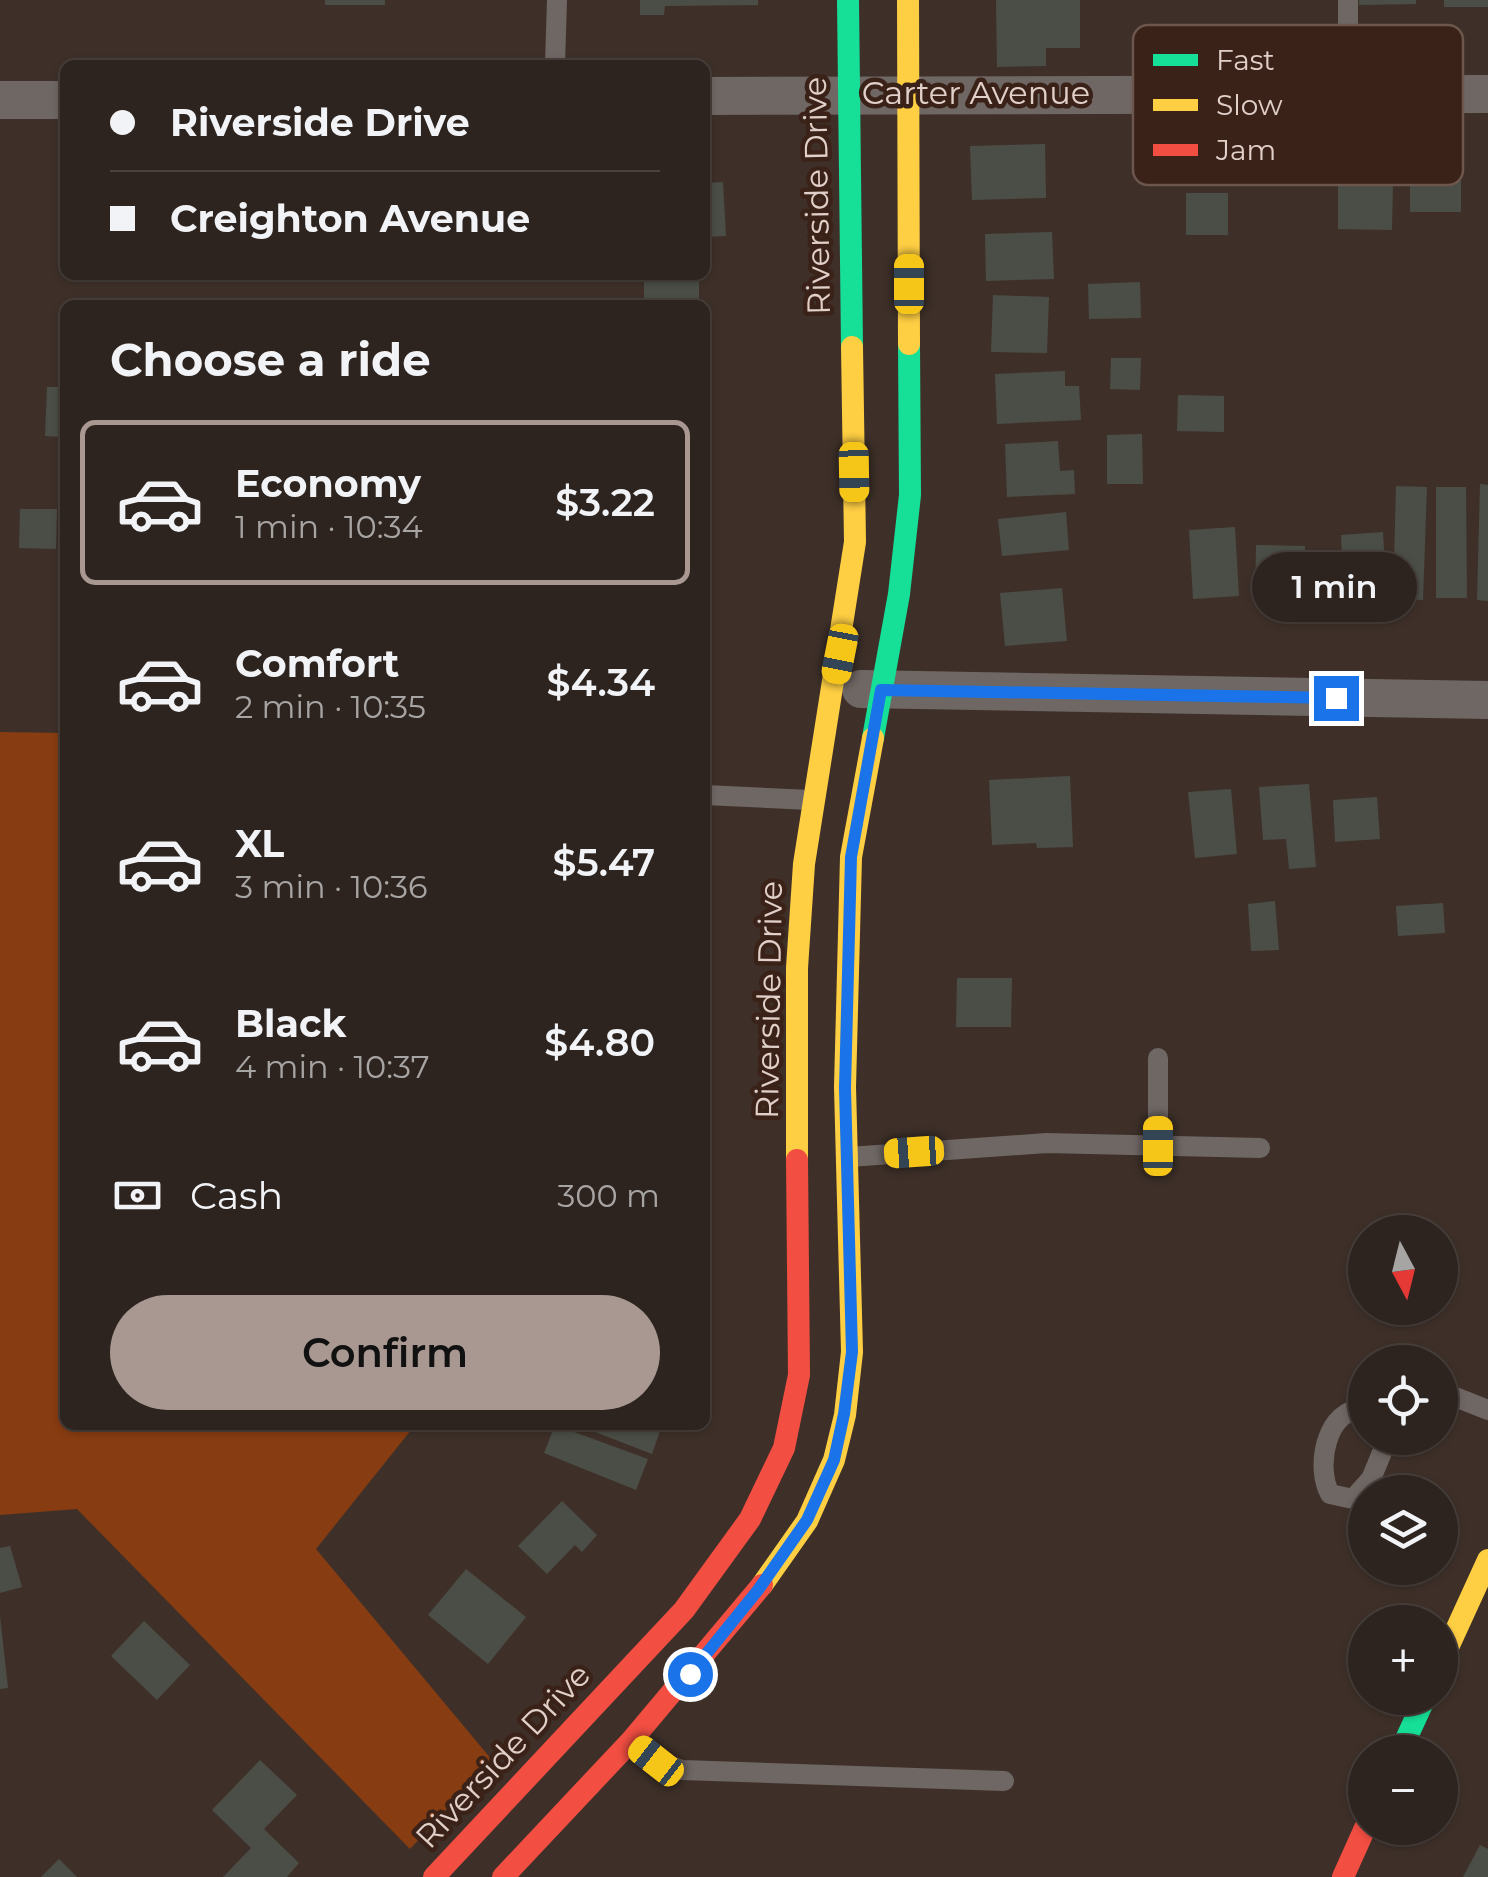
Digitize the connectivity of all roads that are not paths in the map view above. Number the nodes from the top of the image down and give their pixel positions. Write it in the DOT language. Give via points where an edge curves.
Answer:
graph roads {
  1 [pos="557,0"];
  2 [pos="848,0"];
  3 [pos="908,0"];
  4 [pos="556,60"];
  5 [pos="847,92"];
  6 [pos="908,93"];
  7 [pos="1133,94"];
  8 [pos="710,96"];
  9 [pos="0,100"];
  10 [pos="60,100"];
  11 [pos="834,688"];
  12 [pos="881,690"];
  13 [pos="1488,700"];
  14 [pos="710,794"];
  15 [pos="810,800"];
  16 [pos="1158,1058"];
  17 [pos="1158,1146"];
  18 [pos="1260,1148"];
  19 [pos="847,1157"];
  20 [pos="1458,1398"];
  21 [pos="819,1408"];
  22 [pos="1488,1410"];
  23 [pos="1348,1413"];
  24 [pos="1380,1455"];
  25 [pos="1488,1560"];
  26 [pos="1458,1626"];
  27 [pos="631,1741"];
  28 [pos="1004,1781"];
  29 [pos="1358,1845"];
  30 [pos="434,1877"];
  31 [pos="503,1877"];
  32 [pos="1343,1877"];
  1 -- 4 [label="lane"];
  2 -- 5 [label="street, Riverside Drive"];
  3 -- 6 [label="street, Riverside Drive"];
  5 -- 6 [label="street, Carter Avenue"];
  5 -- 8 [label="street, Carter Avenue"];
  5 -- 11 [label="street, Riverside Drive" via="855,542"];
  6 -- 7 [label="street, Carter Avenue"];
  6 -- 12 [label="street, Riverside Drive" via="910,495"];
  9 -- 10 [label="street"];
  11 -- 12 [label="street"];
  11 -- 15 [label="street, Riverside Drive"];
  12 -- 13 [label="street"];
  12 -- 19 [label="street, Riverside Drive" via="851,857"];
  14 -- 15 [label="lane"];
  15 -- 21 [label="street, Riverside Drive" via="800,910 799,1375"];
  16 -- 17 [label="lane"];
  17 -- 18 [label="lane"];
  17 -- 19 [label="lane" via="1047,1143"];
  19 -- 21 [label="street, Riverside Drive" via="852,1352"];
  20 -- 22 [label="lane"];
  21 -- 27 [label="street, Riverside Drive" via="834,1460 807,1520 758,1590"];
  21 -- 30 [label="street, Riverside Drive" via="784,1448 750,1520 684,1610"];
  23 -- 24 [label="lane" via="1331,1430 1322,1470 1330,1494 1353,1498 1363,1491"];
  25 -- 26 [label="street"];
  27 -- 28 [label="lane" via="656,1761 682,1770"];
  27 -- 31 [label="street, Riverside Drive"];
  29 -- 32 [label="street"];
}
